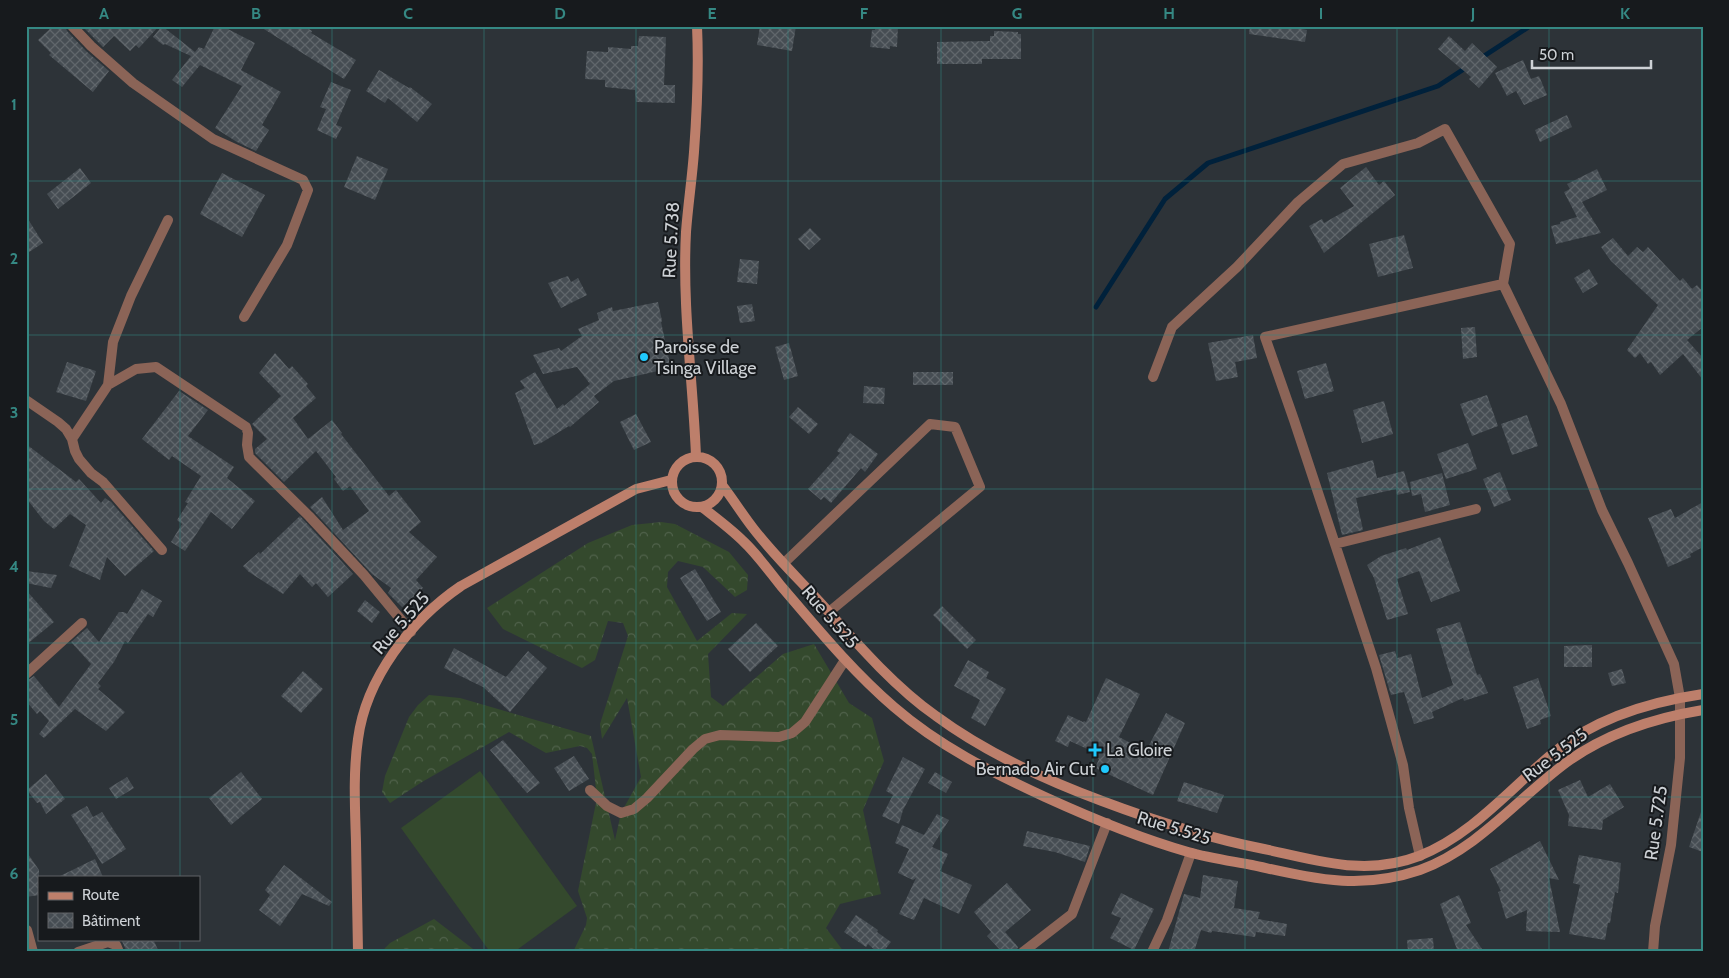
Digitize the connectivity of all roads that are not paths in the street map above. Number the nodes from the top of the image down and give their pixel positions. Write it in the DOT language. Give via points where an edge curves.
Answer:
graph roads {
  1 [pos="72,26"];
  2 [pos="698,26"];
  3 [pos="168,220"];
  4 [pos="1503,284"];
  5 [pos="244,317"];
  6 [pos="1152,377"];
  7 [pos="108,385"];
  8 [pos="26,400"];
  9 [pos="72,439"];
  10 [pos="696,456"];
  11 [pos="672,480"];
  12 [pos="722,485"];
  13 [pos="702,507"];
  14 [pos="1476,510"];
  15 [pos="1335,544"];
  16 [pos="162,550"];
  17 [pos="784,563"];
  18 [pos="829,612"];
  19 [pos="82,623"];
  20 [pos="411,632"];
  21 [pos="845,660"];
  22 [pos="26,674"];
  23 [pos="1703,694"];
  24 [pos="1680,698"];
  25 [pos="1703,710"];
  26 [pos="1680,714"];
  27 [pos="590,790"];
  28 [pos="1107,823"];
  29 [pos="1191,853"];
  30 [pos="1420,856"];
  31 [pos="27,930"];
  32 [pos="33,952"];
  33 [pos="78,952"];
  34 [pos="119,952"];
  35 [pos="358,952"];
  36 [pos="1023,952"];
  37 [pos="1152,952"];
  38 [pos="1652,952"];
  1 -- 5 [label="street" via="133,83 213,139 303,180 308,190 287,245"];
  2 -- 10 [label="street, Rue 5.738" via="685,294"];
  3 -- 7 [label="street" via="130,296 113,342"];
  4 -- 6 [label="street" via="1510,244 1445,129 1418,143 1343,164 1305,196 1237,268 1172,327"];
  4 -- 15 [label="street" via="1265,338"];
  4 -- 24 [label="street, Rue 5.725" via="1561,404 1602,510 1674,664"];
  7 -- 9 [label="street"];
  7 -- 20 [label="street" via="136,369 156,367 246,427 249,457 364,575"];
  8 -- 9 [label="street" via="58,422"];
  9 -- 16 [label="street" via="75,451 91,473 103,482"];
  10 -- 11 [label="street" via="677,466"];
  10 -- 12 [label="street" via="712,461 718,467"];
  11 -- 13 [label="street" via="675,495 680,501"];
  11 -- 20 [label="street, Rue 5.525" via="636,488 461,586 436,605"];
  12 -- 13 [label="street" via="716,498"];
  12 -- 17 [label="street, Rue 5.525"];
  13 -- 21 [label="street, Rue 5.525" via="743,541"];
  14 -- 15 [label="street"];
  15 -- 30 [label="street" via="1390,714"];
  17 -- 18 [label="street, Rue 5.525"];
  17 -- 18 [label="street" via="930,424 955,427 980,487"];
  18 -- 30 [label="street, Rue 5.525" via="895,682 934,715 1009,761 1084,794 1206,836 1322,863 1372,866"];
  19 -- 22 [label="street"];
  20 -- 35 [label="street, Rue 5.525" via="382,671 363,716 358,739 355,812"];
  21 -- 27 [label="street" via="805,722 792,733 779,736 720,735 705,739 647,798 627,811 607,806"];
  21 -- 28 [label="street, Rue 5.525" via="874,690 917,726 959,754"];
  23 -- 24 [label="street, Rue 5.525"];
  24 -- 26 [label="street, Rue 5.725"];
  24 -- 30 [label="street, Rue 5.525" via="1620,714 1576,736 1482,816"];
  25 -- 26 [label="street, Rue 5.525"];
  26 -- 29 [label="street, Rue 5.525" via="1638,725 1604,739 1565,764 1467,844 1423,868 1394,878 1369,881 1313,879"];
  26 -- 38 [label="street, Rue 5.725" via="1675,814"];
  28 -- 29 [label="street, Rue 5.525"];
  28 -- 36 [label="street" via="1072,914"];
  29 -- 37 [label="street"];
  31 -- 32 [label="street"];
  33 -- 34 [label="street" via="108,942 116,945"];
}
